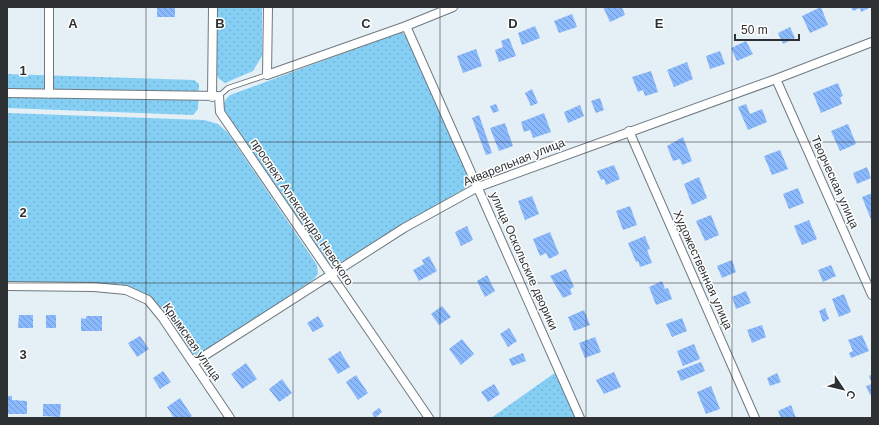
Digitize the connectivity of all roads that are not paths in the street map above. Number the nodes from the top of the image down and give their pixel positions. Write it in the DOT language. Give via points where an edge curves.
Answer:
graph roads {
  1 [pos="49,7"];
  2 [pos="213,7"];
  3 [pos="268,7"];
  4 [pos="453,7"];
  5 [pos="406,26"];
  6 [pos="872,42"];
  7 [pos="267,75"];
  8 [pos="776,79"];
  9 [pos="7,93"];
  10 [pos="49,94"];
  11 [pos="215,96"];
  12 [pos="629,131"];
  13 [pos="478,187"];
  14 [pos="330,275"];
  15 [pos="7,286"];
  16 [pos="872,295"];
  17 [pos="193,363"];
  18 [pos="230,418"];
  19 [pos="429,418"];
  20 [pos="580,418"];
  21 [pos="755,418"];
  1 -- 10 [label="street"];
  2 -- 11 [label="street, проспект Александра Невского"];
  3 -- 7 [label="street"];
  4 -- 5 [label="street"];
  5 -- 7 [label="street"];
  5 -- 13 [label="street, улица Оскольские дворики"];
  6 -- 8 [label="street, Акварельная улица"];
  7 -- 11 [label="lane" via="228,88"];
  8 -- 12 [label="street, Акварельная улица"];
  8 -- 16 [label="street, Творческая улица"];
  9 -- 10 [label="street"];
  10 -- 11 [label="street"];
  11 -- 14 [label="street, проспект Александра Невского" via="220,112"];
  12 -- 13 [label="street, Акварельная улица"];
  12 -- 21 [label="street, Художественная улица"];
  13 -- 14 [label="street, Акварельная улица" via="404,228"];
  13 -- 20 [label="street, улица Оскольские дворики"];
  14 -- 17 [label="street, Акварельная улица"];
  14 -- 19 [label="street, проспект Александра Невского"];
  15 -- 17 [label="street, Крымская улица" via="126,290 148,300"];
  17 -- 18 [label="street, Крымская улица"];
}
